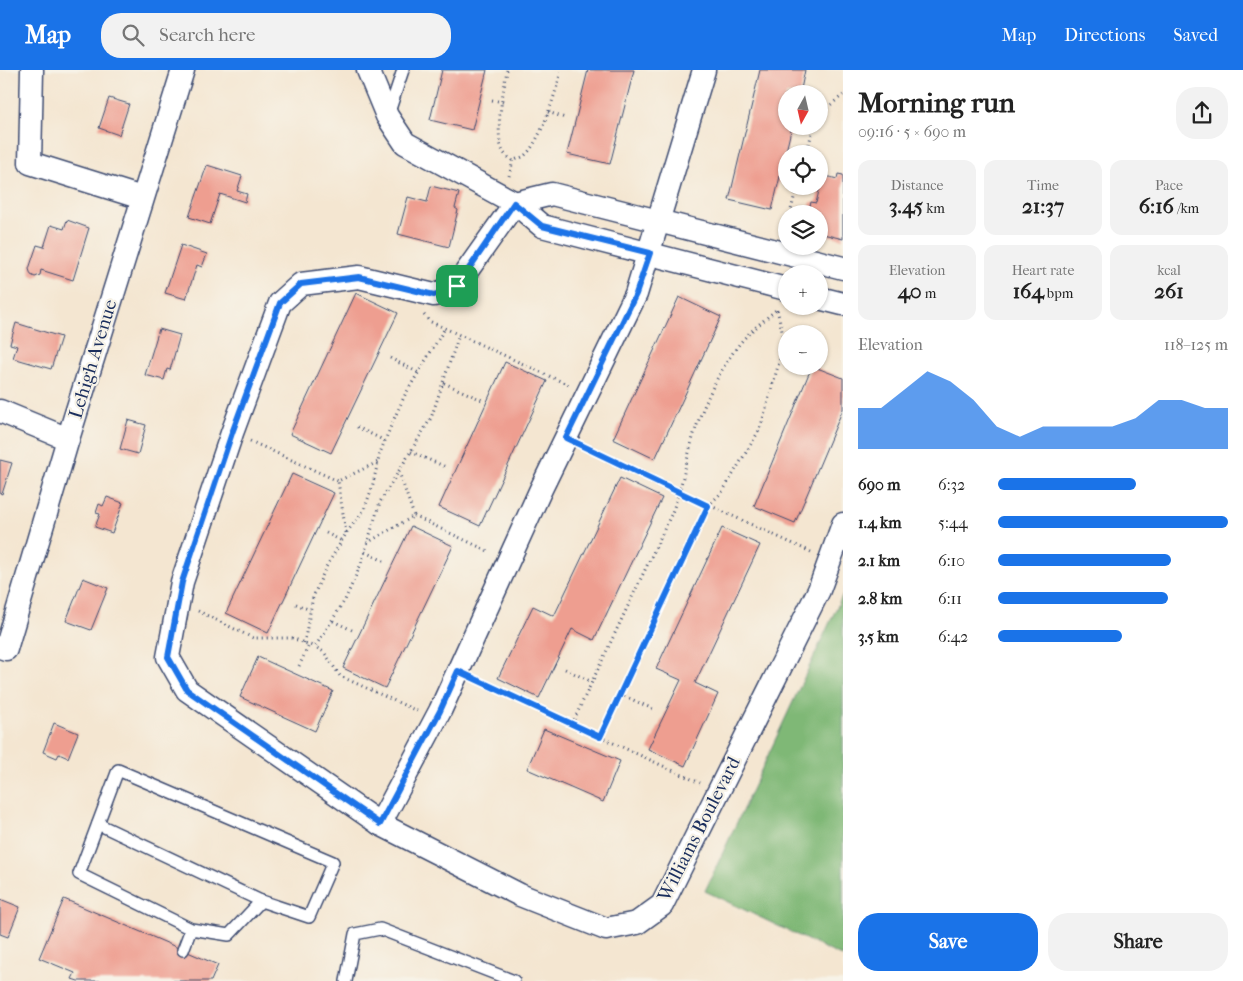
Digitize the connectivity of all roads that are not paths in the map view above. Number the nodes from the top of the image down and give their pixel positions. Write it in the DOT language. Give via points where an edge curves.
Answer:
graph roads {
  1 [pos="32,70"];
  2 [pos="183,70"];
  3 [pos="368,70"];
  4 [pos="403,70"];
  5 [pos="704,70"];
  6 [pos="388,116"];
  7 [pos="142,198"];
  8 [pos="514,203"];
  9 [pos="659,221"];
  10 [pos="650,253"];
  11 [pos="843,268"];
  12 [pos="778,294"];
  13 [pos="828,300"];
  14 [pos="843,304"];
  15 [pos="0,411"];
  16 [pos="68,439"];
  17 [pos="843,524"];
  18 [pos="3,648"];
  19 [pos="98,824"];
  20 [pos="380,824"];
  21 [pos="261,901"];
  22 [pos="192,930"];
  23 [pos="183,950"];
  24 [pos="346,981"];
  25 [pos="514,981"];
  1 -- 7 [label="street" via="30,163"];
  2 -- 7 [label="street, Lehigh Avenue"];
  3 -- 6 [label="street"];
  4 -- 6 [label="lane"];
  5 -- 9 [label="street"];
  6 -- 8 [label="street" via="405,143"];
  7 -- 16 [label="street, Lehigh Avenue"];
  8 -- 9 [label="street" via="552,194"];
  8 -- 10 [label="street" via="542,226"];
  8 -- 20 [label="street, Williams Boulevard" via="457,286 434,295 359,277 301,284 280,303 182,582 168,657 187,690"];
  9 -- 10 [label="street"];
  9 -- 11 [label="street"];
  10 -- 12 [label="street"];
  10 -- 20 [label="street" via="636,294 435,720"];
  13 -- 14 [label="street"];
  15 -- 16 [label="street"];
  16 -- 18 [label="street, Lehigh Avenue"];
  17 -- 20 [label="street, Williams Boulevard" via="819,590 662,905 638,923 606,929 520,895"];
  19 -- 21 [label="lane"];
  19 -- 21 [label="lane" via="118,770 333,862 308,918"];
  19 -- 22 [label="lane" via="79,874"];
  21 -- 22 [label="lane" via="229,935"];
  22 -- 23 [label="lane"];
  24 -- 25 [label="lane" via="355,934 380,929"];
}
